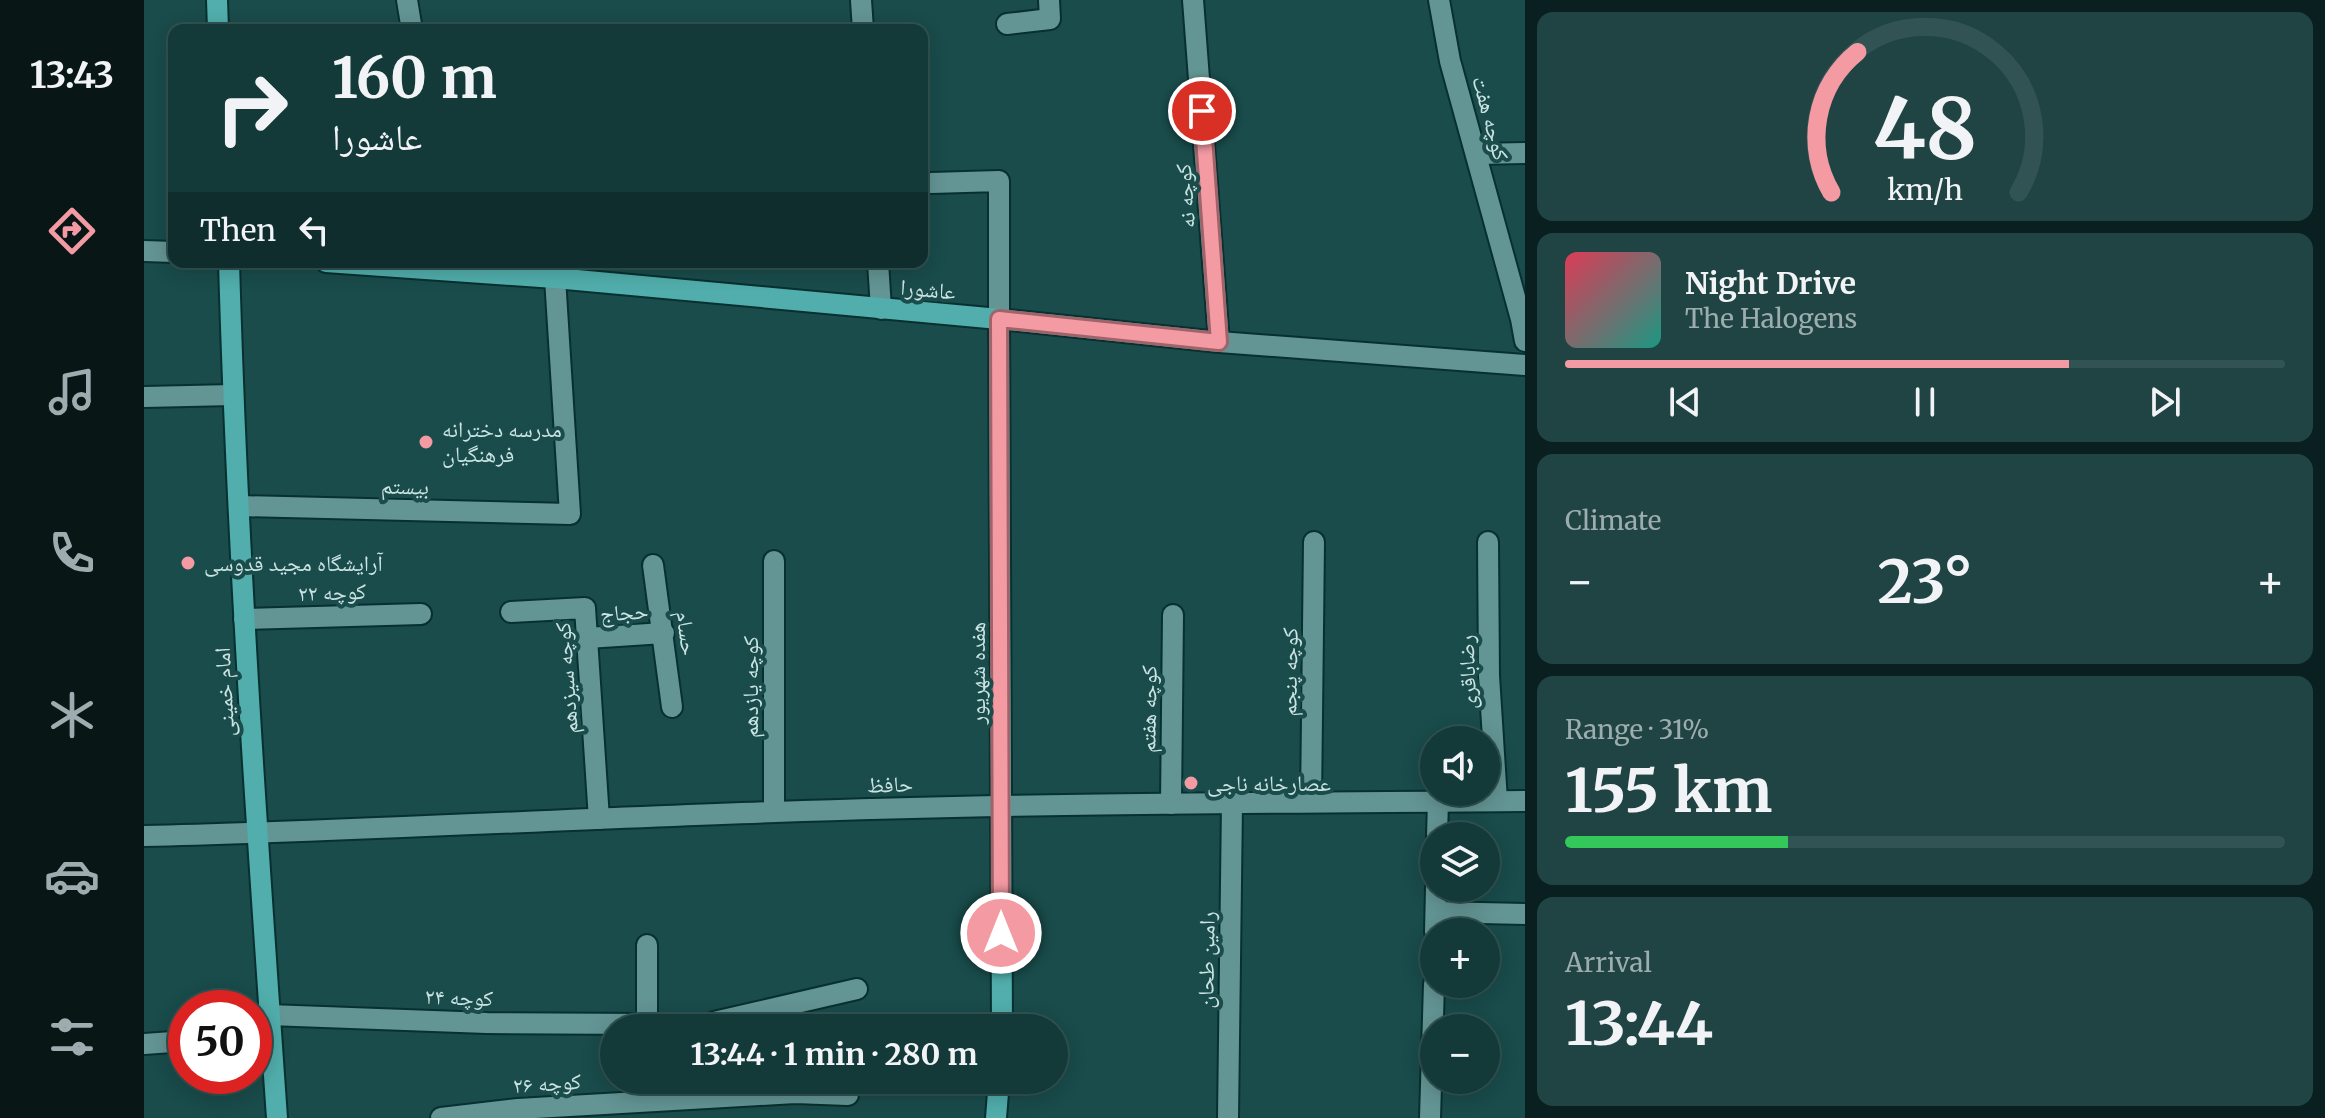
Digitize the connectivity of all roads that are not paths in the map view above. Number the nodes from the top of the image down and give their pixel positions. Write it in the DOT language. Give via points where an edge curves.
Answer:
graph roads {
  1 [pos="217,0"];
  2 [pos="407,0"];
  3 [pos="861,0"];
  4 [pos="1049,0"];
  5 [pos="1193,0"];
  6 [pos="1439,0"];
  7 [pos="218,24"];
  8 [pos="411,24"];
  9 [pos="863,24"];
  10 [pos="1007,24"];
  11 [pos="1525,153"];
  12 [pos="1476,154"];
  13 [pos="931,183"];
  14 [pos="144,251"];
  15 [pos="168,252"];
  16 [pos="229,268"];
  17 [pos="456,268"];
  18 [pos="878,268"];
  19 [pos="555,278"];
  20 [pos="1521,304"];
  21 [pos="881,309"];
  22 [pos="999,319"];
  23 [pos="1525,341"];
  24 [pos="1219,342"];
  25 [pos="1525,365"];
  26 [pos="233,395"];
  27 [pos="144,397"];
  28 [pos="239,506"];
  29 [pos="1314,542"];
  30 [pos="1488,542"];
  31 [pos="774,561"];
  32 [pos="653,565"];
  33 [pos="511,612"];
  34 [pos="421,614"];
  35 [pos="1173,615"];
  36 [pos="244,619"];
  37 [pos="664,633"];
  38 [pos="587,638"];
  39 [pos="672,707"];
  40 [pos="1492,726"];
  41 [pos="1420,801"];
  42 [pos="1500,801"];
  43 [pos="1525,801"];
  44 [pos="1311,802"];
  45 [pos="1232,803"];
  46 [pos="1171,804"];
  47 [pos="1001,805"];
  48 [pos="774,812"];
  49 [pos="599,819"];
  50 [pos="256,834"];
  51 [pos="144,836"];
  52 [pos="1525,914"];
  53 [pos="1480,918"];
  54 [pos="647,945"];
  55 [pos="857,989"];
  56 [pos="267,990"];
  57 [pos="1434,998"];
  58 [pos="758,1014"];
  59 [pos="1002,1014"];
  60 [pos="272,1015"];
  61 [pos="168,1042"];
  62 [pos="144,1044"];
  63 [pos="272,1091"];
  64 [pos="665,1094"];
  65 [pos="822,1094"];
  66 [pos="998,1094"];
  67 [pos="848,1095"];
  68 [pos="277,1118"];
  69 [pos="441,1118"];
  70 [pos="996,1118"];
  71 [pos="1228,1118"];
  72 [pos="1430,1118"];
  1 -- 7 [label="main road"];
  2 -- 8 [label="street"];
  3 -- 9 [label="street"];
  4 -- 10 [label="street" via="1050,19"];
  5 -- 24 [label="street, کوچه نه"];
  6 -- 12 [label="street, کوچه هفت"];
  11 -- 12 [label="street"];
  12 -- 20 [label="street, کوچه هفت"];
  13 -- 22 [label="street" via="999,181"];
  14 -- 15 [label="street"];
  16 -- 26 [label="main road, امام خمینی"];
  17 -- 19 [label="main road, عاشورا"];
  18 -- 21 [label="street"];
  19 -- 21 [label="main road, عاشورا"];
  19 -- 28 [label="street, بیستم" via="570,514"];
  20 -- 23 [label="street, کوچه هفت"];
  21 -- 22 [label="main road, عاشورا"];
  22 -- 24 [label="street, عاشورا"];
  22 -- 47 [label="main road, هفده شهریور"];
  24 -- 25 [label="street, عاشورا"];
  26 -- 27 [label="street"];
  26 -- 28 [label="main road, امام خمینی"];
  28 -- 36 [label="main road, امام خمینی"];
  29 -- 44 [label="street, کوچه پنجم"];
  30 -- 40 [label="street, رضاباقری"];
  31 -- 48 [label="street, کوچه یازدهم"];
  32 -- 37 [label="street, حسام"];
  33 -- 38 [label="street, کوچه سیزدهم" via="585,608"];
  34 -- 36 [label="street, کوچه ۲۲"];
  35 -- 46 [label="street, کوچه هفتم"];
  36 -- 50 [label="main road, امام خمینی"];
  37 -- 38 [label="street, حجاج"];
  37 -- 39 [label="street, حسام"];
  38 -- 49 [label="street, کوچه سیزدهم"];
  41 -- 44 [label="street, حافظ"];
  42 -- 43 [label="street, حافظ"];
  44 -- 45 [label="street, حافظ"];
  45 -- 46 [label="street, حافظ"];
  45 -- 71 [label="street, رامین طحان"];
  46 -- 47 [label="street, حافظ"];
  47 -- 48 [label="street, حافظ"];
  47 -- 59 [label="main road, هفده شهریور"];
  48 -- 49 [label="street, حافظ"];
  49 -- 50 [label="street, حافظ"];
  50 -- 51 [label="street, حافظ"];
  50 -- 56 [label="main road, امام خمینی"];
  52 -- 53 [label="street"];
  54 -- 60 [label="street, کوچه ۲۴" via="647,1024"];
  55 -- 58 [label="street"];
  57 -- 72 [label="street"];
  61 -- 62 [label="street"];
  63 -- 68 [label="main road, امام خمینی"];
  64 -- 69 [label="street, کوچه ۲۶"];
  65 -- 67 [label="street, کوچه ۲۶"];
  66 -- 70 [label="main road"];
}
